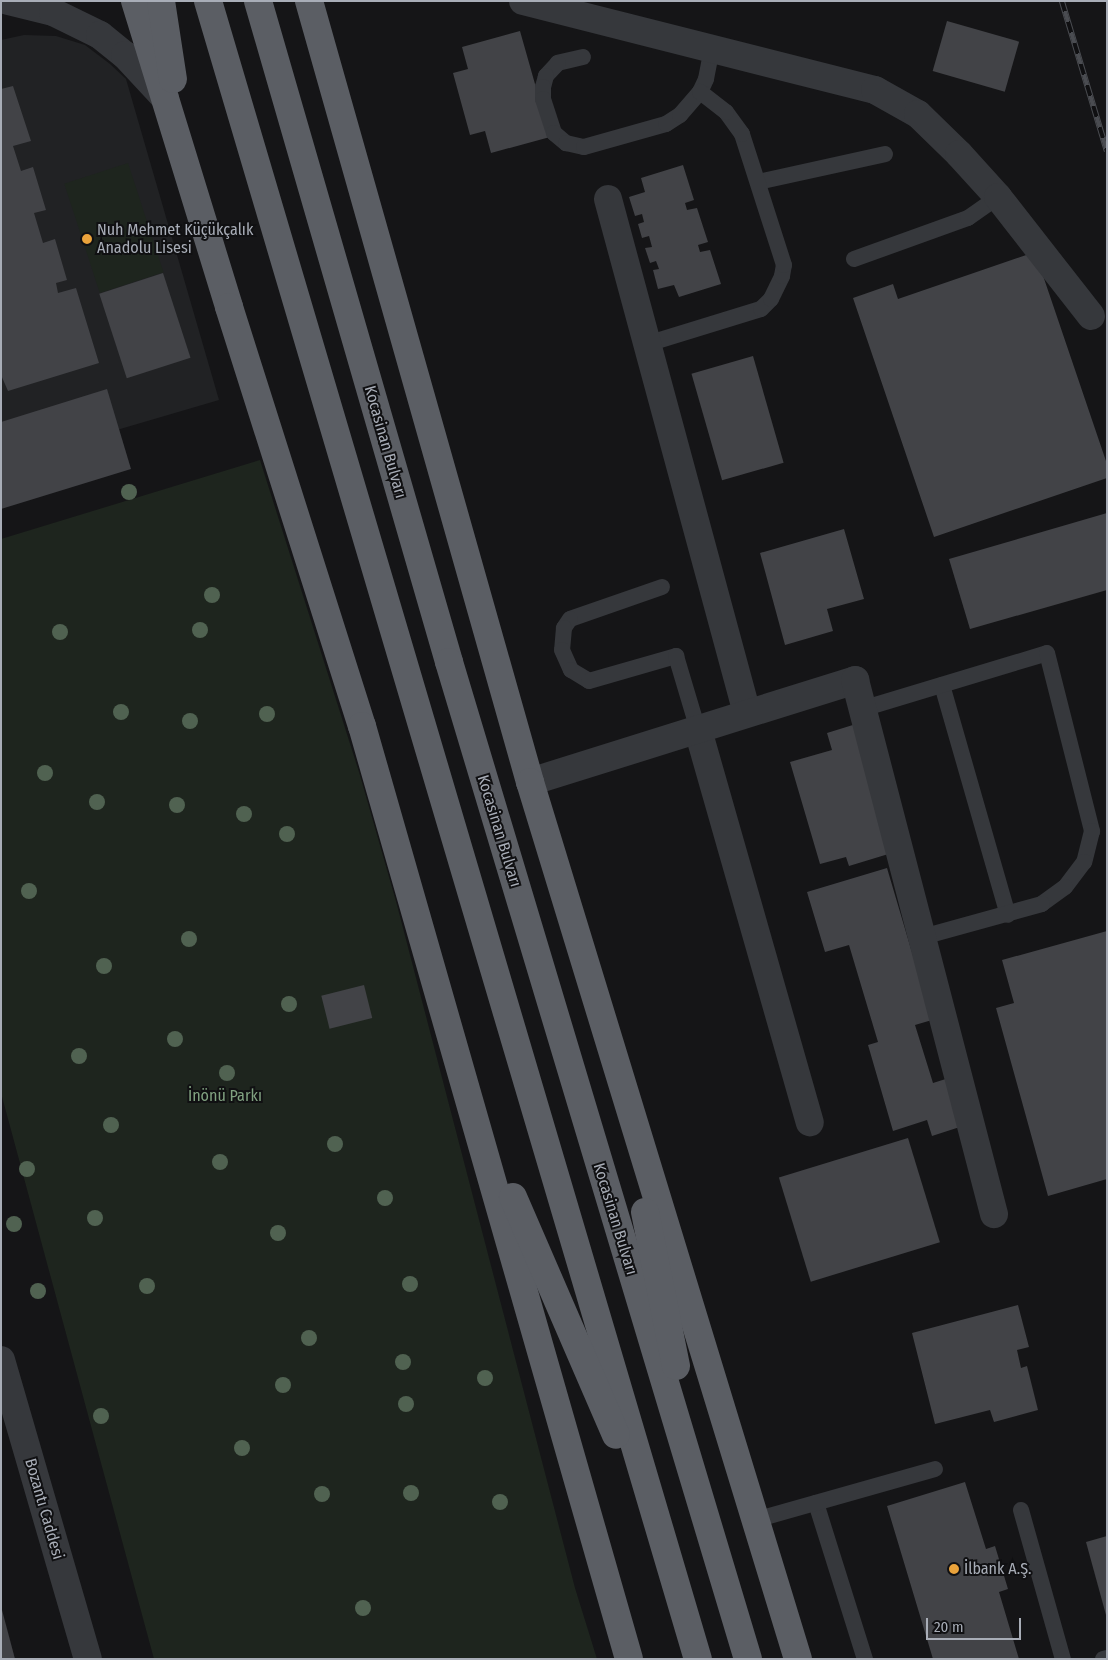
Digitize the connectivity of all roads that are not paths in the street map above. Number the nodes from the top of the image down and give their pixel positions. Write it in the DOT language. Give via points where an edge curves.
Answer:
graph roads {
  1 [pos="8,1"];
  2 [pos="135,1"];
  3 [pos="161,1"];
  4 [pos="208,1"];
  5 [pos="258,1"];
  6 [pos="292,1"];
  7 [pos="308,1"];
  8 [pos="523,1"];
  9 [pos="1,5"];
  10 [pos="712,49"];
  11 [pos="583,57"];
  12 [pos="700,92"];
  13 [pos="165,98"];
  14 [pos="885,154"];
  15 [pos="354,156"];
  16 [pos="190,181"];
  17 [pos="758,182"];
  18 [pos="998,197"];
  19 [pos="608,199"];
  20 [pos="854,259"];
  21 [pos="1091,316"];
  22 [pos="647,344"];
  23 [pos="662,587"];
  24 [pos="942,685"];
  25 [pos="862,709"];
  26 [pos="747,713"];
  27 [pos="698,730"];
  28 [pos="530,782"];
  29 [pos="1008,914"];
  30 [pos="922,937"];
  31 [pos="614,1056"];
  32 [pos="469,1097"];
  33 [pos="810,1122"];
  34 [pos="994,1214"];
  35 [pos="1,1360"];
  36 [pos="935,1469"];
  37 [pos="816,1503"];
  38 [pos="1020,1510"];
  39 [pos="755,1520"];
  40 [pos="709,1529"];
  41 [pos="664,1545"];
  42 [pos="1107,1658"];
  43 [pos="88,1659"];
  44 [pos="630,1659"];
  45 [pos="698,1659"];
  46 [pos="748,1659"];
  47 [pos="798,1659"];
  48 [pos="865,1659"];
  49 [pos="1063,1659"];
  50 [pos="1103,1659"];
  1 -- 9 [label="street"];
  1 -- 13 [label="street" via="53,12 100,35 125,55"];
  2 -- 13 [label="highway"];
  3 -- 16 [label="highway"];
  4 -- 41 [label="highway"];
  5 -- 40 [label="highway, Kocasinan Bulvarı" via="449,662"];
  6 -- 15 [label="highway"];
  7 -- 15 [label="highway"];
  8 -- 10 [label="street"];
  10 -- 12 [label="lane"];
  10 -- 18 [label="street" via="875,90 918,114"];
  11 -- 12 [label="lane" via="558,63 546,76 543,87 543,99 554,133 575,146 584,147 666,124 680,115"];
  12 -- 17 [label="lane" via="726,112 742,134"];
  13 -- 16 [label="highway"];
  14 -- 17 [label="lane"];
  15 -- 28 [label="highway"];
  16 -- 32 [label="highway" via="360,717"];
  17 -- 22 [label="lane" via="784,266 772,299 761,309"];
  18 -- 20 [label="lane" via="968,218"];
  18 -- 21 [label="street"];
  19 -- 22 [label="street"];
  22 -- 26 [label="street"];
  23 -- 27 [label="lane" via="570,619 564,628 562,650 571,670 589,681 676,656"];
  24 -- 25 [label="lane"];
  24 -- 29 [label="lane"];
  24 -- 29 [label="lane" via="1047,653 1092,831 1084,862 1065,887 1042,904"];
  25 -- 26 [label="street" via="855,680"];
  25 -- 30 [label="street"];
  26 -- 27 [label="street"];
  27 -- 28 [label="street"];
  27 -- 33 [label="street"];
  28 -- 31 [label="highway"];
  29 -- 30 [label="lane"];
  30 -- 34 [label="street"];
  31 -- 39 [label="highway"];
  31 -- 40 [label="highway"];
  32 -- 41 [label="highway"];
  32 -- 44 [label="highway"];
  35 -- 43 [label="street, Bozantı Caddesi"];
  36 -- 37 [label="lane"];
  37 -- 39 [label="lane"];
  37 -- 48 [label="lane"];
  38 -- 49 [label="lane"];
  39 -- 47 [label="highway"];
  40 -- 46 [label="highway, Kocasinan Bulvarı"];
  41 -- 45 [label="highway"];
  42 -- 50 [label="lane"];
}
